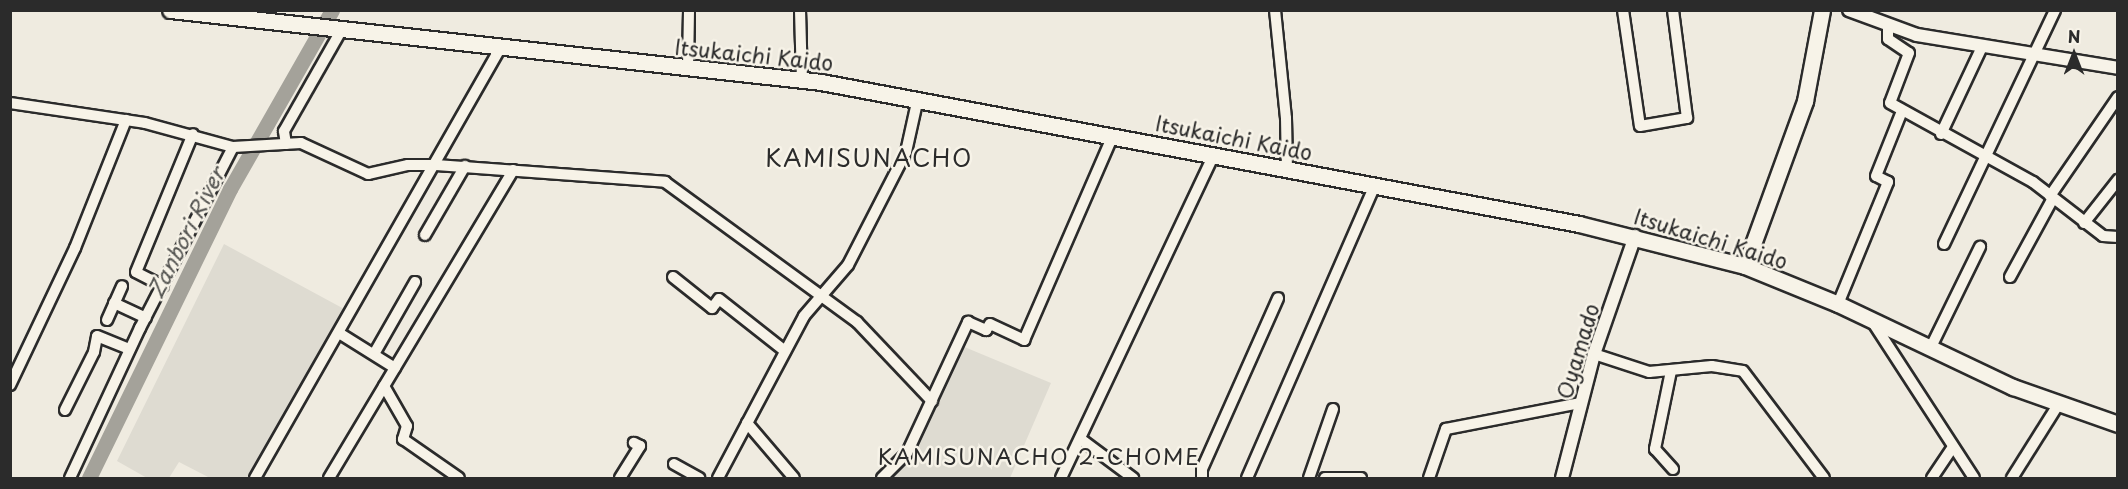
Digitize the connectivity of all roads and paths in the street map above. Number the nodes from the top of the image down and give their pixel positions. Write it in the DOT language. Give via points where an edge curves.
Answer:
graph roads {
  1 [pos="170,10"];
  2 [pos="689,10"];
  3 [pos="801,10"];
  4 [pos="1275,10"];
  5 [pos="1623,10"];
  6 [pos="1673,10"];
  7 [pos="1822,10"];
  8 [pos="1849,10"];
  9 [pos="2055,10"];
  10 [pos="1888,27"];
  11 [pos="338,29"];
  12 [pos="501,47"];
  13 [pos="1982,47"];
  14 [pos="2034,55"];
  15 [pos="688,68"];
  16 [pos="2118,68"];
  17 [pos="802,80"];
  18 [pos="2118,97"];
  19 [pos="918,98"];
  20 [pos="10,103"];
  21 [pos="1902,111"];
  22 [pos="126,120"];
  23 [pos="193,134"];
  24 [pos="1941,134"];
  25 [pos="1113,135"];
  26 [pos="286,144"];
  27 [pos="237,147"];
  28 [pos="1214,154"];
  29 [pos="1986,156"];
  30 [pos="436,165"];
  31 [pos="465,166"];
  32 [pos="1287,169"];
  33 [pos="513,170"];
  34 [pos="2118,180"];
  35 [pos="1375,185"];
  36 [pos="2052,197"];
  37 [pos="2084,223"];
  38 [pos="425,235"];
  39 [pos="1635,237"];
  40 [pos="2118,237"];
  41 [pos="1944,244"];
  42 [pos="1980,247"];
  43 [pos="1745,266"];
  44 [pos="673,276"];
  45 [pos="2010,277"];
  46 [pos="415,282"];
  47 [pos="122,286"];
  48 [pos="162,286"];
  49 [pos="819,297"];
  50 [pos="1278,298"];
  51 [pos="114,303"];
  52 [pos="1838,304"];
  53 [pos="146,318"];
  54 [pos="107,320"];
  55 [pos="1872,321"];
  56 [pos="339,333"];
  57 [pos="130,349"];
  58 [pos="1930,350"];
  59 [pos="786,351"];
  60 [pos="374,354"];
  61 [pos="1594,354"];
  62 [pos="395,368"];
  63 [pos="1671,371"];
  64 [pos="10,385"];
  65 [pos="384,386"];
  66 [pos="932,401"];
  67 [pos="1580,403"];
  68 [pos="2058,405"];
  69 [pos="1333,408"];
  70 [pos="65,410"];
  71 [pos="747,423"];
  72 [pos="2118,424"];
  73 [pos="1082,440"];
  74 [pos="634,443"];
  75 [pos="1953,447"];
  76 [pos="674,464"];
  77 [pos="1673,469"];
  78 [pos="70,478"];
  79 [pos="255,478"];
  80 [pos="329,478"];
  81 [pos="459,478"];
  82 [pos="620,478"];
  83 [pos="699,478"];
  84 [pos="719,478"];
  85 [pos="794,478"];
  86 [pos="882,478"];
  87 [pos="1061,478"];
  88 [pos="1133,478"];
  89 [pos="1202,478"];
  90 [pos="1246,478"];
  91 [pos="1309,478"];
  92 [pos="1325,478"];
  93 [pos="1361,478"];
  94 [pos="1428,478"];
  95 [pos="1562,478"];
  96 [pos="1824,478"];
  97 [pos="1932,478"];
  98 [pos="1974,478"];
  99 [pos="2012,478"];
  1 -- 11 [label="main road, Itsukaichi Kaido"];
  2 -- 15 [label="street"];
  3 -- 17 [label="street"];
  4 -- 32 [label="street"];
  5 -- 6 [label="street" via="1640,126 1687,118"];
  7 -- 43 [label="main road" via="1805,101"];
  8 -- 10 [label="street"];
  9 -- 14 [label="street"];
  10 -- 13 [label="street"];
  10 -- 21 [label="street" via="1888,39 1910,53 1889,101"];
  11 -- 12 [label="main road, Itsukaichi Kaido"];
  11 -- 26 [label="street" via="284,131"];
  12 -- 15 [label="main road, Itsukaichi Kaido"];
  12 -- 30 [label="street"];
  13 -- 14 [label="street"];
  13 -- 24 [label="street"];
  14 -- 16 [label="street"];
  14 -- 29 [label="street"];
  15 -- 17 [label="main road, Itsukaichi Kaido"];
  17 -- 19 [label="main road, Itsukaichi Kaido" via="818,87"];
  18 -- 36 [label="street"];
  19 -- 25 [label="main road, Itsukaichi Kaido"];
  19 -- 49 [label="street" via="906,152 848,265"];
  20 -- 22 [label="street"];
  21 -- 24 [label="street"];
  21 -- 52 [label="street" via="1876,176 1888,182"];
  22 -- 23 [label="street"];
  22 -- 64 [label="street" via="75,248"];
  23 -- 27 [label="street"];
  23 -- 48 [label="street" via="136,272"];
  24 -- 29 [label="street"];
  25 -- 28 [label="main road, Itsukaichi Kaido"];
  25 -- 66 [label="street" via="1024,340 990,324 986,330 968,322"];
  26 -- 27 [label="street"];
  26 -- 30 [label="street" via="301,143 368,174 408,165"];
  27 -- 48 [label="street"];
  28 -- 32 [label="main road, Itsukaichi Kaido"];
  28 -- 73 [label="street"];
  29 -- 36 [label="street"];
  29 -- 41 [label="street"];
  30 -- 31 [label="street"];
  30 -- 56 [label="street"];
  31 -- 33 [label="street"];
  31 -- 38 [label="street"];
  32 -- 35 [label="main road, Itsukaichi Kaido"];
  33 -- 49 [label="street" via="665,182 776,260"];
  33 -- 62 [label="street"];
  34 -- 37 [label="street"];
  35 -- 39 [label="main road, Itsukaichi Kaido"];
  35 -- 90 [label="street"];
  36 -- 37 [label="street"];
  36 -- 45 [label="street"];
  37 -- 40 [label="street" via="2103,236"];
  39 -- 43 [label="main road, Itsukaichi Kaido"];
  39 -- 61 [label="street, Oyamado"];
  42 -- 58 [label="street"];
  43 -- 52 [label="main road, Itsukaichi Kaido"];
  44 -- 59 [label="street" via="712,308 719,299"];
  46 -- 60 [label="street" via="400,297"];
  47 -- 51 [label="street"];
  48 -- 53 [label="street"];
  49 -- 59 [label="street"];
  49 -- 66 [label="street" via="857,322"];
  50 -- 89 [label="street" via="1202,469"];
  51 -- 53 [label="street"];
  51 -- 54 [label="street"];
  52 -- 55 [label="main road, Itsukaichi Kaido"];
  53 -- 57 [label="street"];
  55 -- 58 [label="main road, Itsukaichi Kaido"];
  55 -- 75 [label="street"];
  56 -- 60 [label="street"];
  56 -- 79 [label="street"];
  57 -- 70 [label="street" via="97,336 94,352"];
  57 -- 78 [label="street"];
  58 -- 68 [label="main road, Itsukaichi Kaido"];
  59 -- 71 [label="street"];
  60 -- 62 [label="street"];
  61 -- 63 [label="street" via="1648,372"];
  61 -- 67 [label="street, Oyamado"];
  62 -- 65 [label="street"];
  63 -- 77 [label="street" via="1655,448"];
  63 -- 96 [label="street" via="1712,366 1743,371"];
  65 -- 80 [label="street"];
  65 -- 81 [label="street" via="406,426 402,439"];
  66 -- 86 [label="street" via="907,453"];
  67 -- 94 [label="street" via="1446,429"];
  67 -- 95 [label="street, Oyamado"];
  68 -- 72 [label="main road, Itsukaichi Kaido"];
  68 -- 99 [label="street"];
  69 -- 91 [label="street"];
  71 -- 84 [label="street"];
  71 -- 85 [label="street"];
  73 -- 87 [label="street"];
  73 -- 88 [label="street"];
  74 -- 82 [label="street" via="640,446"];
  75 -- 97 [label="street"];
  75 -- 98 [label="street"];
  76 -- 83 [label="street"];
  92 -- 93 [label="street"];
}
